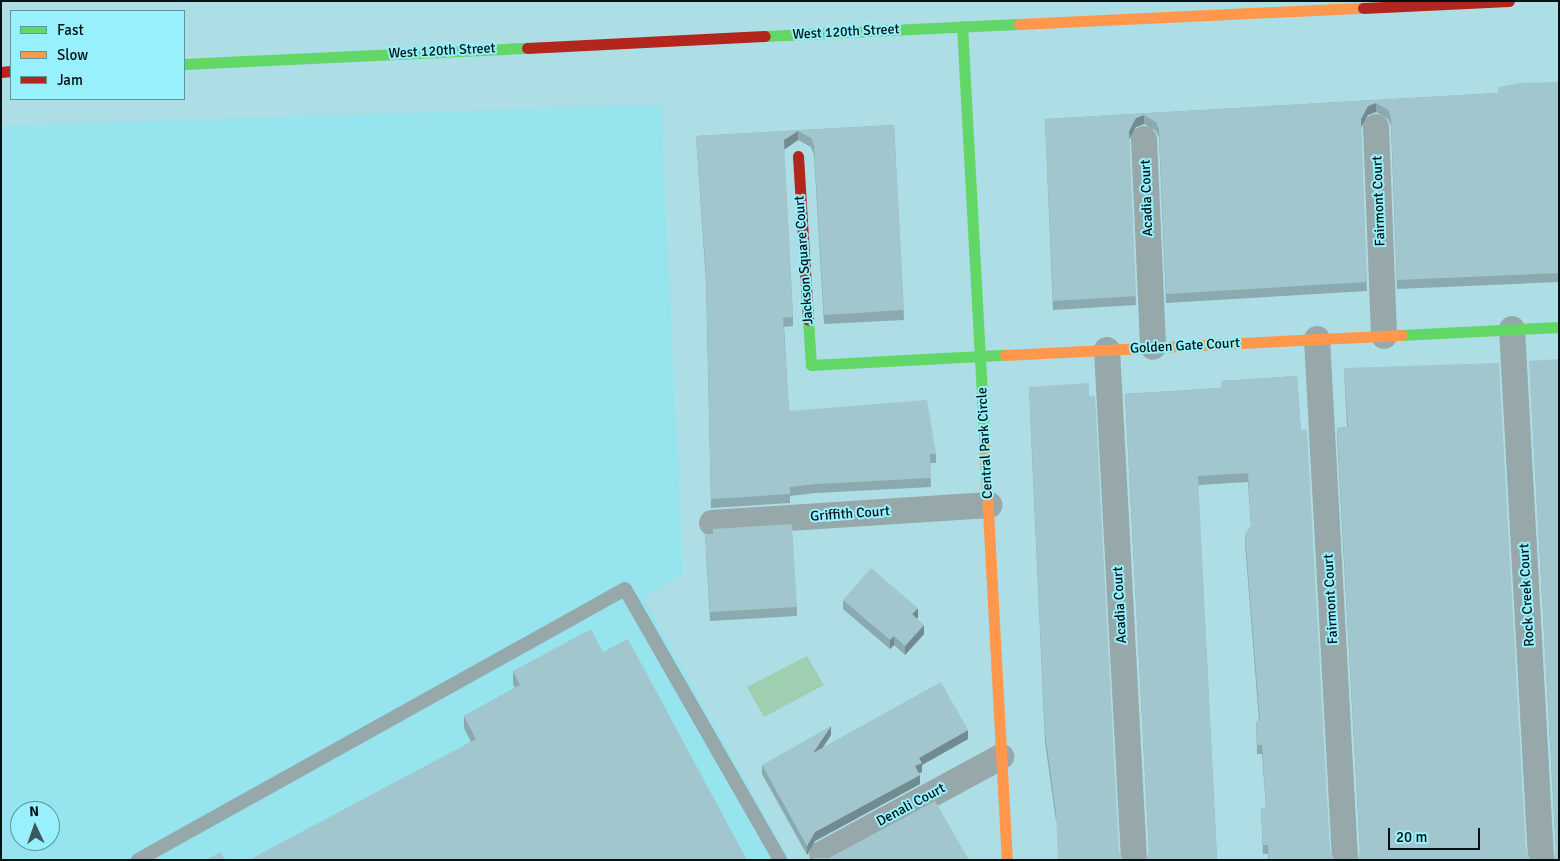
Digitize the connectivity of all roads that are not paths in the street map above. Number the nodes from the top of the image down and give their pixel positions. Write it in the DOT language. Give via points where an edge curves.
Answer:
graph roads {
  1 [pos="1509,1"];
  2 [pos="962,26"];
  3 [pos="185,64"];
  4 [pos="1376,127"];
  5 [pos="1144,139"];
  6 [pos="798,156"];
  7 [pos="1559,327"];
  8 [pos="1512,330"];
  9 [pos="1384,336"];
  10 [pos="1317,339"];
  11 [pos="1153,347"];
  12 [pos="1106,350"];
  13 [pos="980,356"];
  14 [pos="811,365"];
  15 [pos="988,505"];
  16 [pos="712,523"];
  17 [pos="1001,757"];
  18 [pos="822,854"];
  19 [pos="138,860"];
  20 [pos="780,860"];
  21 [pos="1007,860"];
  22 [pos="1134,860"];
  23 [pos="1346,860"];
  24 [pos="1541,860"];
  1 -- 2 [label="street, West 120th Street"];
  2 -- 3 [label="street, West 120th Street"];
  2 -- 13 [label="street, Central Park Circle"];
  4 -- 9 [label="street, Fairmont Court"];
  5 -- 11 [label="street, Acadia Court"];
  6 -- 14 [label="street, Jackson Square Court"];
  7 -- 8 [label="street, Golden Gate Court"];
  8 -- 9 [label="street, Golden Gate Court"];
  8 -- 24 [label="street, Rock Creek Court"];
  9 -- 10 [label="street, Golden Gate Court"];
  10 -- 11 [label="street, Golden Gate Court"];
  10 -- 23 [label="street, Fairmont Court"];
  11 -- 12 [label="street, Golden Gate Court"];
  12 -- 13 [label="street, Golden Gate Court"];
  12 -- 22 [label="street, Acadia Court"];
  13 -- 14 [label="street, Golden Gate Court"];
  13 -- 15 [label="street, Central Park Circle"];
  15 -- 16 [label="street, Griffith Court"];
  15 -- 17 [label="street, Central Park Circle"];
  17 -- 18 [label="street, Denali Court"];
  17 -- 21 [label="street, Central Park Circle"];
  19 -- 20 [label="lane" via="625,589"];
}
